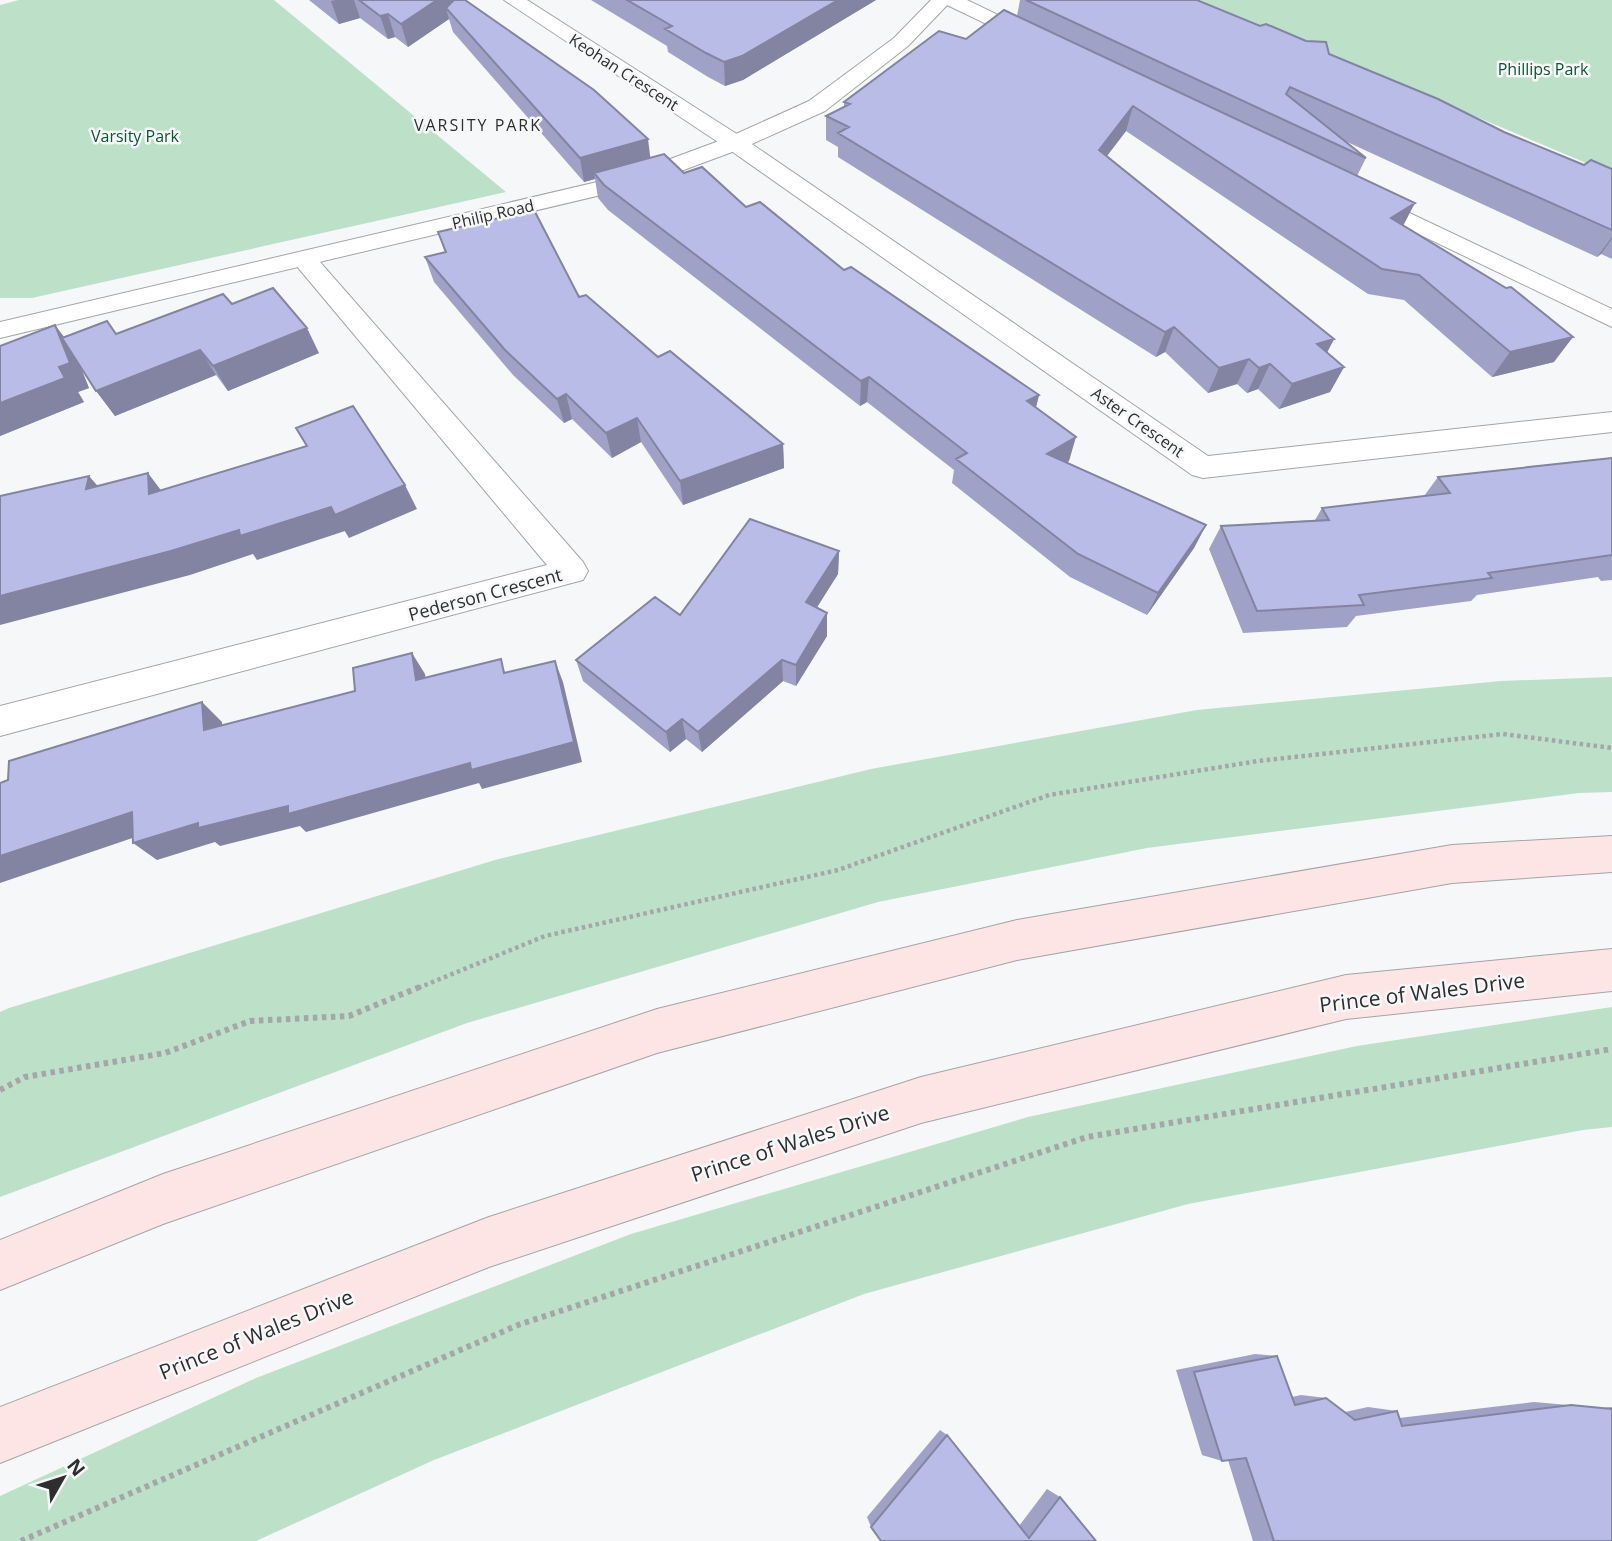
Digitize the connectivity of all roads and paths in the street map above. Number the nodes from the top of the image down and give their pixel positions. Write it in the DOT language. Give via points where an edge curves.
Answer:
graph roads {
  1 [pos="514,0"];
  2 [pos="942,0"];
  3 [pos="953,0"];
  4 [pos="1063,54"];
  5 [pos="735,143"];
  6 [pos="1338,186"];
  7 [pos="304,259"];
  8 [pos="1612,319"];
  9 [pos="0,330"];
  10 [pos="1612,422"];
  11 [pos="0,721"];
  12 [pos="1612,748"];
  13 [pos="1612,854"];
  14 [pos="1612,970"];
  15 [pos="1612,1049"];
  16 [pos="0,1090"];
  17 [pos="0,1265"];
  18 [pos="0,1435"];
  19 [pos="21,1541"];
  1 -- 5 [label="street, Keohan Crescent"];
  2 -- 5 [label="street, Philip Road" via="901,42 817,106"];
  3 -- 4 [label="street"];
  5 -- 7 [label="street, Philip Road" via="635,180"];
  5 -- 10 [label="street, Aster Crescent" via="1203,467"];
  6 -- 8 [label="street"];
  7 -- 9 [label="street, Philip Road"];
  7 -- 11 [label="street, Pederson Crescent" via="572,571"];
  12 -- 16 [label="path" via="1503,734 1258,761 1049,795 838,870 545,936 349,1016 250,1021 165,1053 25,1077"];
  13 -- 17 [label="main road" via="1452,864 1017,940 657,1031 163,1199"];
  14 -- 18 [label="main road, Prince of Wales Drive" via="1346,997 921,1100 489,1242"];
  15 -- 19 [label="path" via="1087,1137 518,1325"];
}
